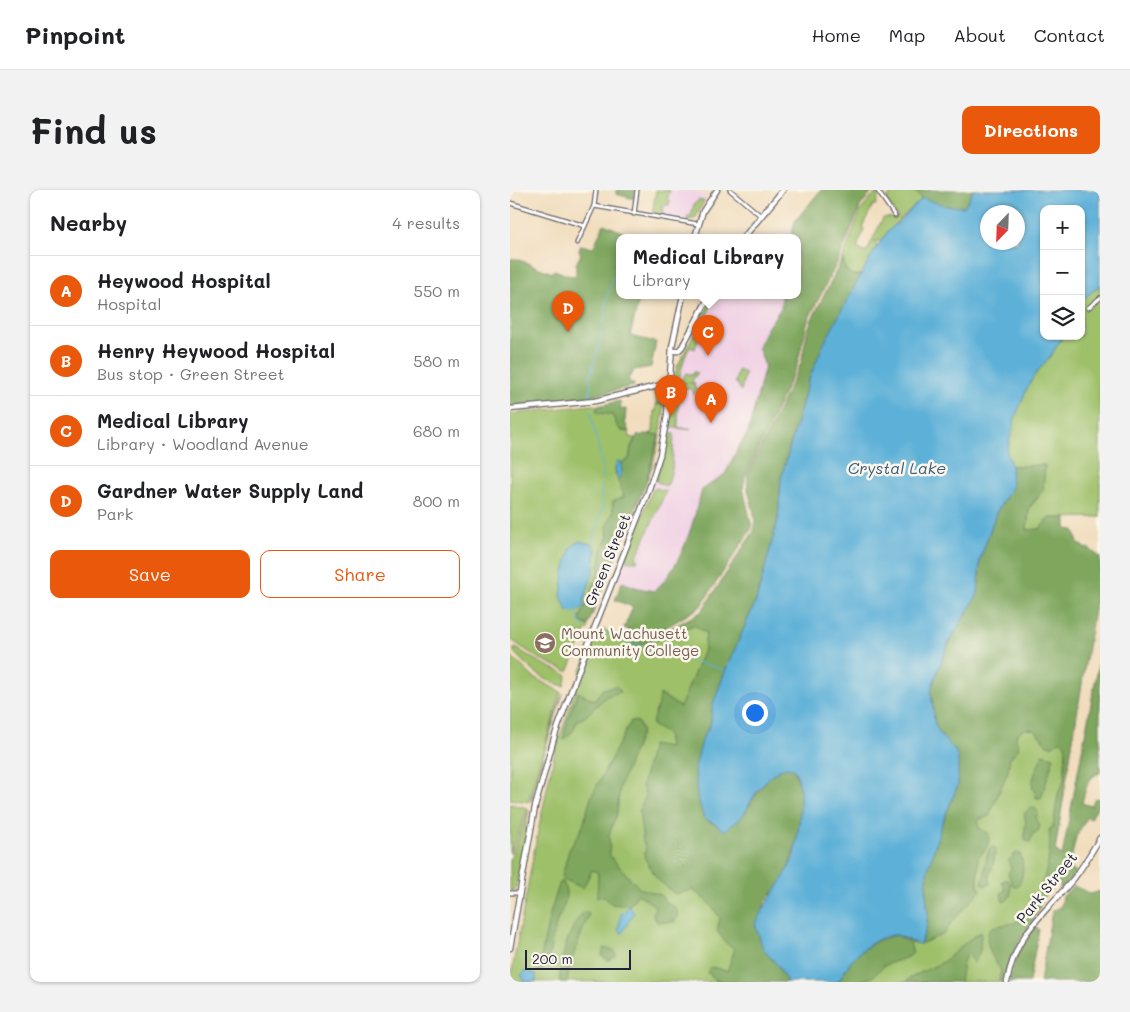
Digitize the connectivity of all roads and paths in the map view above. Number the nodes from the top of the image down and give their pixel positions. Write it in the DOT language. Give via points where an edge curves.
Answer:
graph roads {
  1 [pos="596,190"];
  2 [pos="638,190"];
  3 [pos="717,190"];
  4 [pos="730,190"];
  5 [pos="783,190"];
  6 [pos="878,190"];
  7 [pos="510,202"];
  8 [pos="594,206"];
  9 [pos="634,214"];
  10 [pos="761,216"];
  11 [pos="895,216"];
  12 [pos="698,224"];
  13 [pos="585,226"];
  14 [pos="696,234"];
  15 [pos="746,234"];
  16 [pos="577,243"];
  17 [pos="1100,298"];
  18 [pos="682,299"];
  19 [pos="708,299"];
  20 [pos="1088,308"];
  21 [pos="672,351"];
  22 [pos="670,383"];
  23 [pos="510,409"];
  24 [pos="1100,838"];
  25 [pos="510,893"];
  26 [pos="520,893"];
  27 [pos="510,948"];
  28 [pos="1007,982"];
  1 -- 8 [label="street"];
  2 -- 9 [label="street"];
  3 -- 12 [label="street" via="704,207"];
  4 -- 10 [label="street"];
  5 -- 10 [label="street"];
  6 -- 11 [label="street"];
  7 -- 13 [label="street"];
  8 -- 9 [label="street"];
  8 -- 13 [label="street"];
  9 -- 12 [label="street"];
  10 -- 15 [label="street"];
  12 -- 14 [label="street"];
  13 -- 16 [label="street"];
  17 -- 20 [label="street"];
  18 -- 21 [label="street, Green Street"];
  19 -- 21 [label="street" via="682,347"];
  21 -- 22 [label="street, Green Street"];
  22 -- 23 [label="street" via="592,402"];
  22 -- 26 [label="street, Green Street" via="658,463 554,738 535,807"];
  24 -- 28 [label="street, Park Street" via="1074,877 1031,925 1014,956"];
  25 -- 26 [label="street"];
  26 -- 27 [label="street, Green Street"];
}
